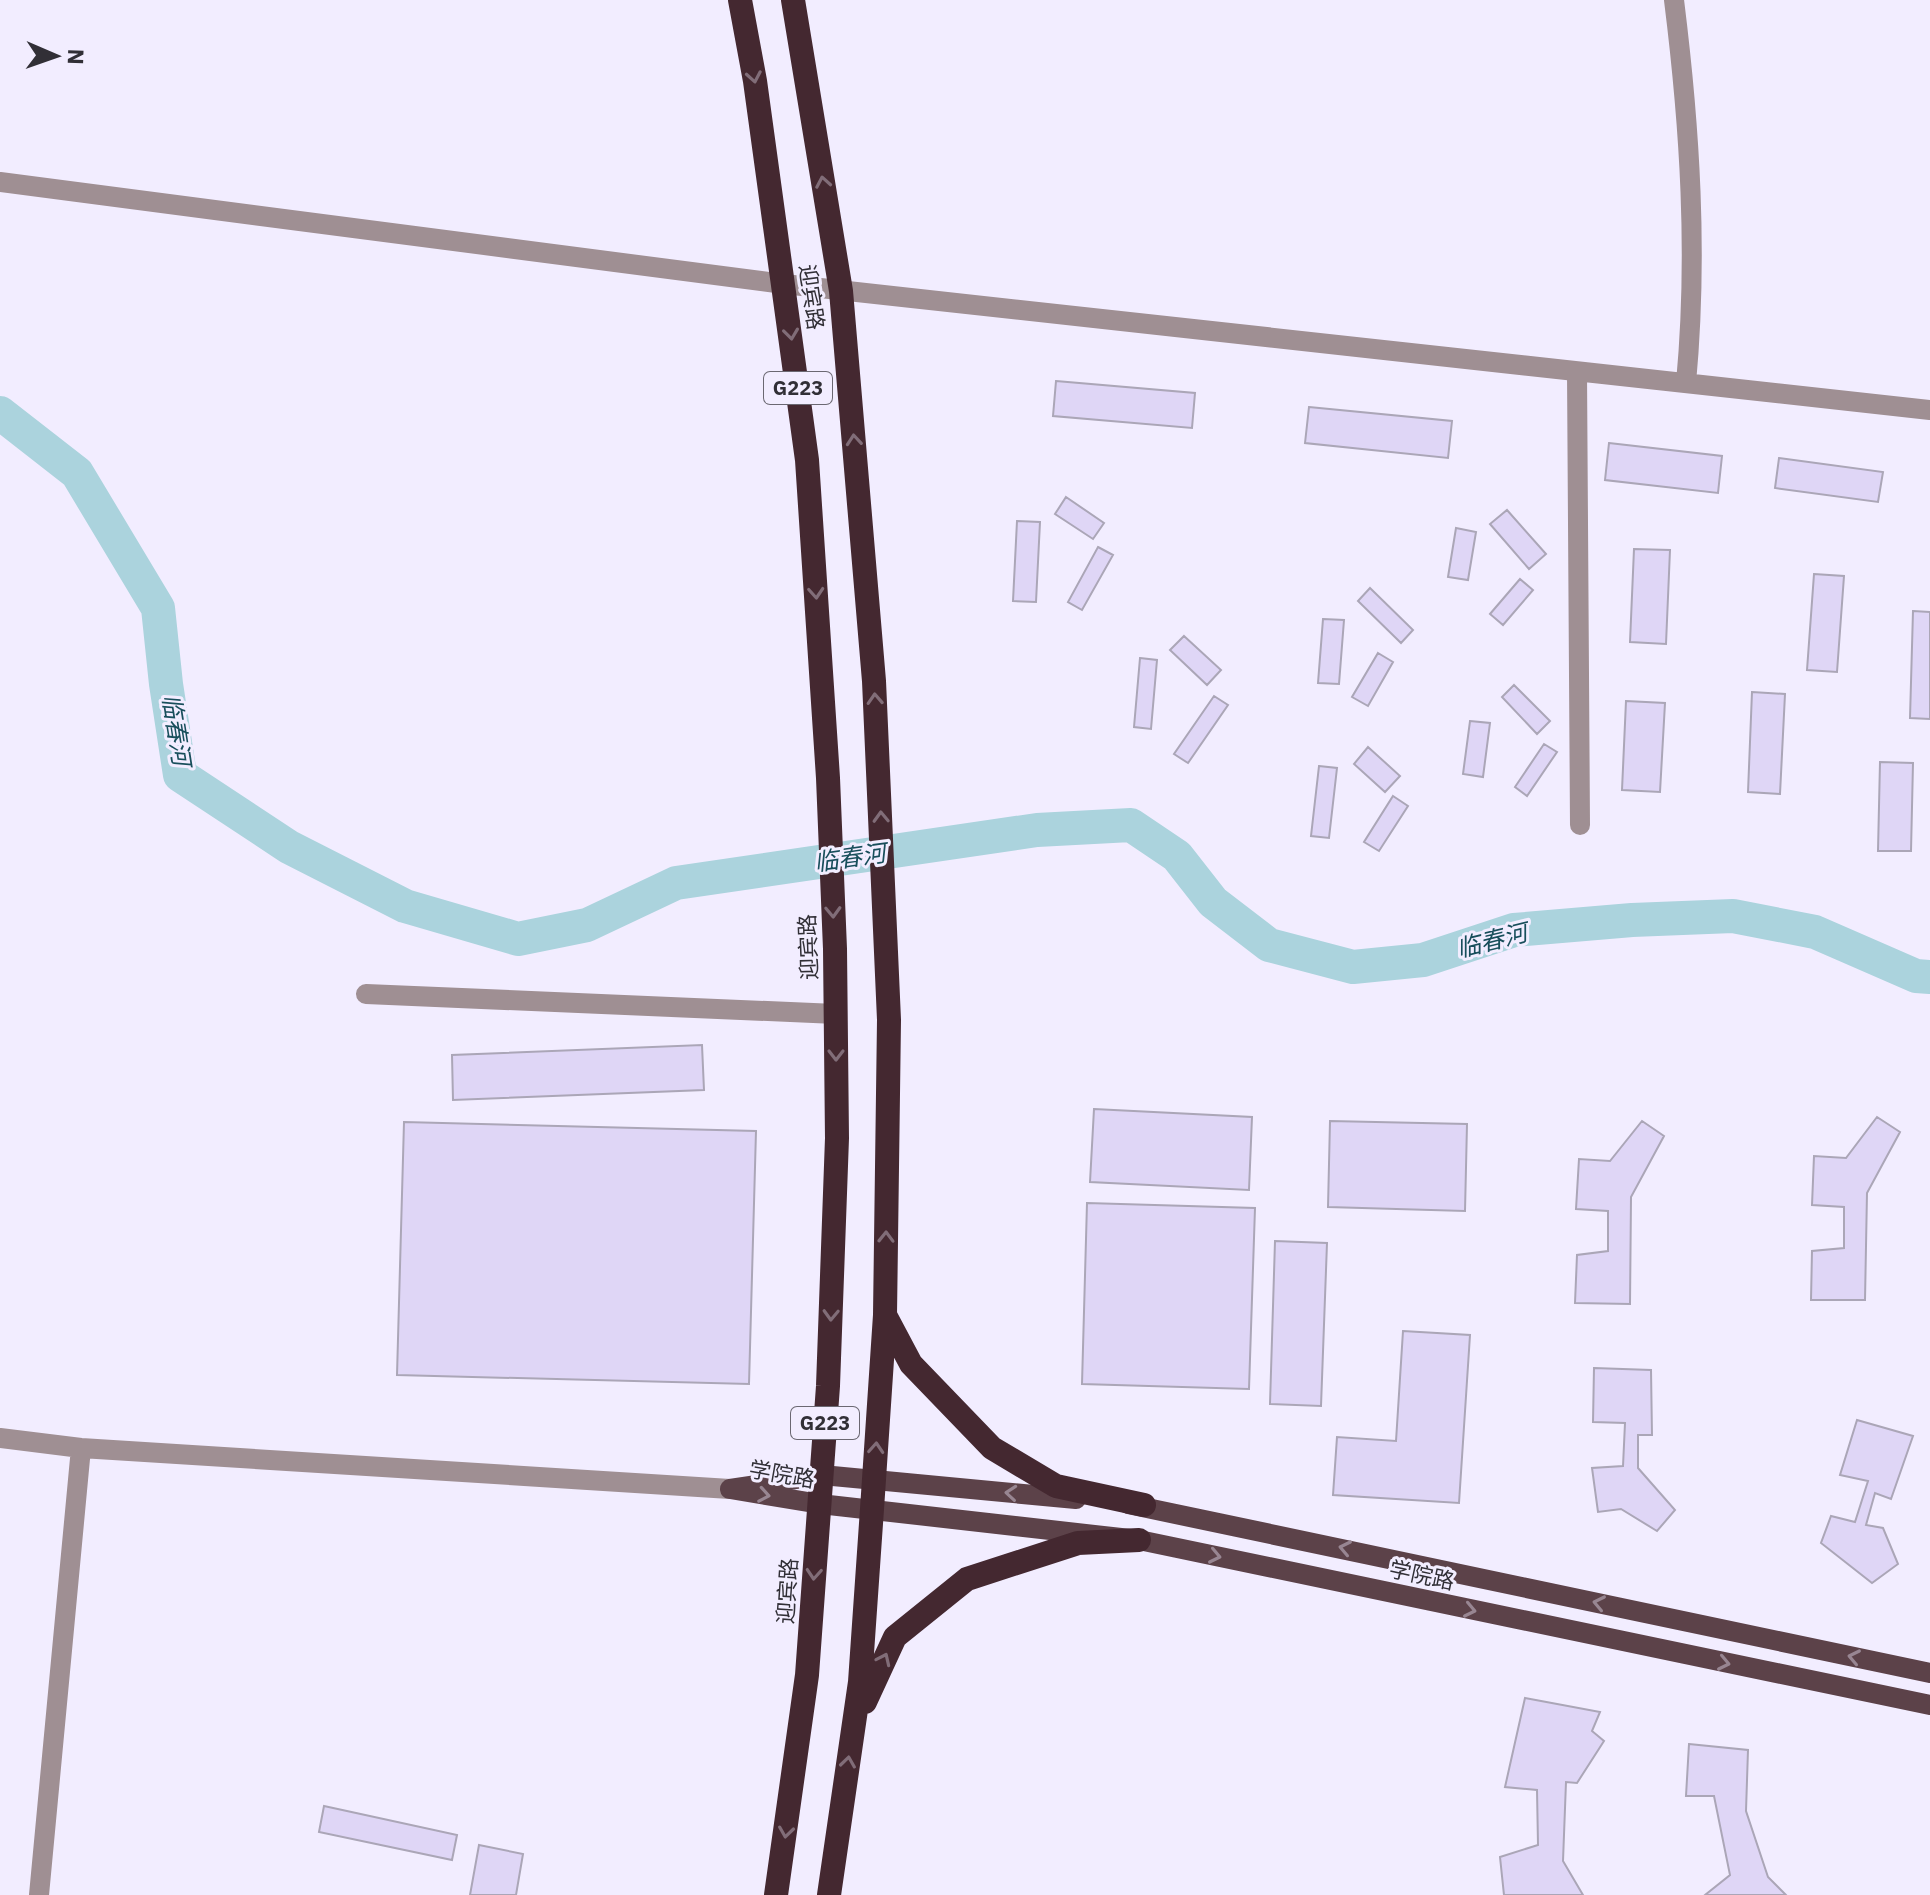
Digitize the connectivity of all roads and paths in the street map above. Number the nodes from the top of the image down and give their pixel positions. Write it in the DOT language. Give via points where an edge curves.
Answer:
graph roads {
  1 [pos="740,0"];
  2 [pos="793,0"];
  3 [pos="1674,0"];
  4 [pos="0,182"];
  5 [pos="784,284"];
  6 [pos="841,291"];
  7 [pos="1577,372"];
  8 [pos="1686,383"];
  9 [pos="1930,410"];
  10 [pos="1580,825"];
  11 [pos="366,994"];
  12 [pos="836,1014"];
  13 [pos="885,1315"];
  14 [pos="0,1438"];
  15 [pos="81,1448"];
  16 [pos="822,1475"];
  17 [pos="874,1480"];
  18 [pos="730,1489"];
  19 [pos="820,1504"];
  20 [pos="1144,1505"];
  21 [pos="872,1509"];
  22 [pos="1139,1540"];
  23 [pos="1930,1673"];
  24 [pos="1930,1705"];
  25 [pos="853,1730"];
  26 [pos="39,1895"];
  27 [pos="776,1895"];
  28 [pos="829,1895"];
  1 -- 5 [label="highway, 迎宾路 / G223, one-way"];
  6 -- 2 [label="highway, 迎宾路 / G223, one-way"];
  3 -- 8 [label="street" via="1690,142 1692,315"];
  4 -- 5 [label="street"];
  5 -- 6 [label="street"];
  5 -- 12 [label="highway, 迎宾路 / G223, one-way" via="807,460 828,778"];
  6 -- 7 [label="street"];
  13 -- 6 [label="highway, 迎宾路 / G223, one-way" via="889,1020 880,777"];
  7 -- 8 [label="street"];
  7 -- 10 [label="street"];
  8 -- 9 [label="street"];
  11 -- 12 [label="street"];
  12 -- 16 [label="highway, 迎宾路 / G223, one-way" via="837,1138"];
  17 -- 13 [label="highway, 迎宾路 / G223, one-way"];
  13 -- 20 [label="highway" via="911,1364 992,1448 1056,1486"];
  14 -- 15 [label="street"];
  15 -- 18 [label="street"];
  15 -- 26 [label="street"];
  16 -- 17 [label="main road, 学院路"];
  16 -- 18 [label="main road, 学院路"];
  16 -- 19 [label="highway, 迎宾路 / G223"];
  20 -- 17 [label="main road, 学院路, one-way"];
  17 -- 21 [label="highway, 迎宾路 / G223"];
  18 -- 19 [label="main road, 学院路, one-way"];
  19 -- 21 [label="main road, 学院路"];
  19 -- 27 [label="highway, 迎宾路 / G223, one-way" via="807,1675"];
  23 -- 20 [label="main road, 学院路, one-way"];
  21 -- 22 [label="main road, 学院路"];
  21 -- 25 [label="highway, 迎宾路 / G223"];
  22 -- 24 [label="main road, 学院路, one-way"];
  25 -- 22 [label="highway, one-way" via="895,1637 967,1579 1078,1543"];
  28 -- 25 [label="highway, 迎宾路 / G223, one-way"];
}
